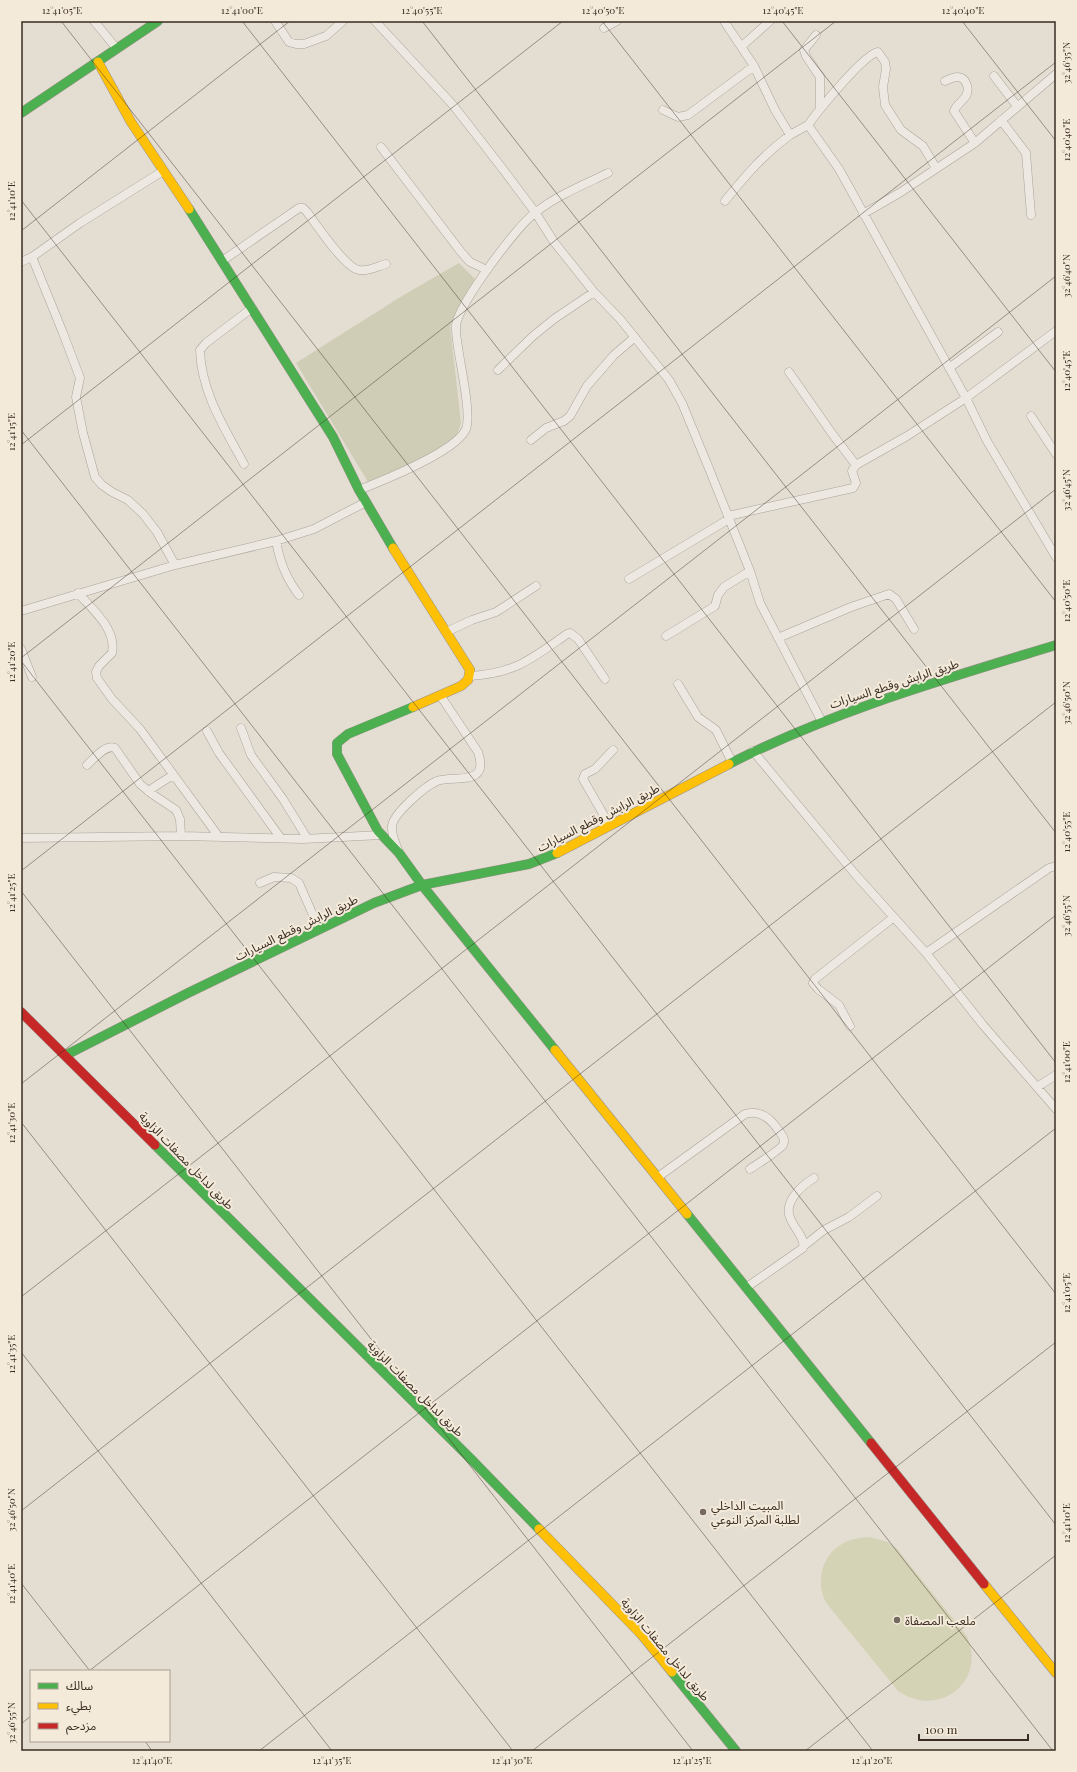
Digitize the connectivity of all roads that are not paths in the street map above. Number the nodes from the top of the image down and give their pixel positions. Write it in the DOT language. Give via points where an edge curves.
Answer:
graph roads {
  1 [pos="94,21"];
  2 [pos="158,21"];
  3 [pos="274,21"];
  4 [pos="343,21"];
  5 [pos="375,21"];
  6 [pos="617,21"];
  7 [pos="724,21"];
  8 [pos="770,21"];
  9 [pos="604,28"];
  10 [pos="816,34"];
  11 [pos="742,46"];
  12 [pos="117,49"];
  13 [pos="98,62"];
  14 [pos="754,66"];
  15 [pos="1056,74"];
  16 [pos="994,76"];
  17 [pos="945,81"];
  18 [pos="1017,106"];
  19 [pos="820,108"];
  20 [pos="664,110"];
  21 [pos="21,113"];
  22 [pos="1001,120"];
  23 [pos="808,125"];
  24 [pos="790,135"];
  25 [pos="975,143"];
  26 [pos="381,147"];
  27 [pos="936,168"];
  28 [pos="163,171"];
  29 [pos="608,173"];
  30 [pos="725,201"];
  31 [pos="535,212"];
  32 [pos="863,214"];
  33 [pos="1031,215"];
  34 [pos="32,257"];
  35 [pos="222,261"];
  36 [pos="21,262"];
  37 [pos="386,264"];
  38 [pos="487,270"];
  39 [pos="594,292"];
  40 [pos="252,308"];
  41 [pos="1056,331"];
  42 [pos="998,332"];
  43 [pos="635,337"];
  44 [pos="949,368"];
  45 [pos="498,370"];
  46 [pos="789,372"];
  47 [pos="966,398"];
  48 [pos="1031,416"];
  49 [pos="531,440"];
  50 [pos="1056,454"];
  51 [pos="244,464"];
  52 [pos="856,465"];
  53 [pos="359,490"];
  54 [pos="366,502"];
  55 [pos="728,518"];
  56 [pos="276,541"];
  57 [pos="1056,557"];
  58 [pos="175,565"];
  59 [pos="750,571"];
  60 [pos="629,579"];
  61 [pos="536,586"];
  62 [pos="78,593"];
  63 [pos="299,596"];
  64 [pos="21,611"];
  65 [pos="914,629"];
  66 [pos="446,632"];
  67 [pos="666,636"];
  68 [pos="778,638"];
  69 [pos="1056,645"];
  70 [pos="21,649"];
  71 [pos="470,676"];
  72 [pos="32,677"];
  73 [pos="605,679"];
  74 [pos="678,684"];
  75 [pos="440,695"];
  76 [pos="821,720"];
  77 [pos="241,728"];
  78 [pos="208,731"];
  79 [pos="613,750"];
  80 [pos="753,751"];
  81 [pos="732,762"];
  82 [pos="87,765"];
  83 [pos="173,775"];
  84 [pos="148,791"];
  85 [pos="610,826"];
  86 [pos="381,835"];
  87 [pos="181,836"];
  88 [pos="218,837"];
  89 [pos="280,837"];
  90 [pos="21,838"];
  91 [pos="307,838"];
  92 [pos="399,853"];
  93 [pos="1056,866"];
  94 [pos="260,883"];
  95 [pos="422,885"];
  96 [pos="894,917"];
  97 [pos="319,929"];
  98 [pos="926,952"];
  99 [pos="21,1012"];
  100 [pos="850,1026"];
  101 [pos="66,1055"];
  102 [pos="1056,1075"];
  103 [pos="1037,1087"];
  104 [pos="1056,1109"];
  105 [pos="750,1170"];
  106 [pos="658,1177"];
  107 [pos="814,1178"];
  108 [pos="877,1196"];
  109 [pos="804,1246"];
  110 [pos="747,1288"];
  111 [pos="1056,1673"];
  112 [pos="736,1751"];
  1 -- 12 [label="street"];
  2 -- 12 [label="street"];
  3 -- 4 [label="street" via="289,42 296,44 304,44 326,36"];
  5 -- 31 [label="street" via="453,105"];
  6 -- 9 [label="street"];
  7 -- 11 [label="street"];
  8 -- 11 [label="street"];
  10 -- 19 [label="street" via="804,50 820,77"];
  11 -- 14 [label="street"];
  12 -- 13 [label="street"];
  13 -- 21 [label="street"];
  13 -- 28 [label="street" via="131,122"];
  14 -- 20 [label="street" via="688,115 678,118"];
  14 -- 24 [label="street"];
  15 -- 18 [label="street"];
  16 -- 18 [label="street"];
  17 -- 25 [label="street" via="955,77 965,81 968,91 954,111"];
  18 -- 22 [label="street"];
  19 -- 23 [label="street"];
  19 -- 27 [label="street" via="867,58 878,52 885,62 883,87 886,105 901,130 923,146"];
  22 -- 25 [label="street"];
  22 -- 33 [label="street" via="1026,153"];
  23 -- 24 [label="street"];
  23 -- 32 [label="street" via="839,169"];
  24 -- 30 [label="street" via="756,163"];
  25 -- 27 [label="street"];
  26 -- 38 [label="street" via="460,252 470,262"];
  27 -- 32 [label="street"];
  28 -- 34 [label="street" via="80,223"];
  28 -- 35 [label="street"];
  29 -- 31 [label="street" via="560,196"];
  31 -- 38 [label="street"];
  31 -- 39 [label="street" via="554,242"];
  32 -- 44 [label="street"];
  34 -- 36 [label="street"];
  34 -- 58 [label="street" via="80,378 76,396 95,477 102,485 128,500 143,514 157,532"];
  35 -- 37 [label="street" via="299,208 303,208 353,268 365,270"];
  35 -- 40 [label="street"];
  38 -- 53 [label="street" via="462,310 456,325 468,416 466,430 445,449"];
  39 -- 43 [label="street"];
  39 -- 45 [label="street" via="533,336"];
  40 -- 51 [label="street" via="200,350 209,397"];
  40 -- 53 [label="street" via="324,420"];
  41 -- 47 [label="street"];
  42 -- 44 [label="street"];
  43 -- 49 [label="street" via="614,355 587,386 570,416 546,428"];
  43 -- 55 [label="street" via="669,380 682,403"];
  44 -- 47 [label="street"];
  46 -- 52 [label="street"];
  47 -- 52 [label="street"];
  47 -- 57 [label="street" via="991,447"];
  48 -- 50 [label="street"];
  52 -- 55 [label="street" via="852,471 856,483 853,488"];
  53 -- 54 [label="street"];
  54 -- 56 [label="street" via="314,529"];
  54 -- 66 [label="street"];
  55 -- 59 [label="street"];
  55 -- 60 [label="street"];
  56 -- 58 [label="street"];
  56 -- 63 [label="street" via="283,569"];
  58 -- 62 [label="street"];
  59 -- 67 [label="street" via="724,587 715,606"];
  59 -- 68 [label="street" via="760,603"];
  61 -- 66 [label="street" via="496,612"];
  62 -- 64 [label="street"];
  62 -- 83 [label="street" via="111,635 112,653 99,666 97,678 112,699 140,728"];
  65 -- 68 [label="street" via="896,599 885,594"];
  66 -- 71 [label="street" via="469,667"];
  68 -- 76 [label="street"];
  69 -- 76 [label="street, طريق الرابش وقطع السيارات"];
  70 -- 72 [label="street"];
  71 -- 73 [label="street" via="488,675 514,668 570,633 578,639"];
  71 -- 75 [label="street" via="465,683"];
  74 -- 81 [label="street" via="698,717 716,730"];
  75 -- 86 [label="street" via="348,734 337,743 337,754"];
  75 -- 92 [label="street" via="478,752 481,760 480,769 470,778 437,781 429,785 395,816 392,833"];
  76 -- 80 [label="street, طريق الرابش وقطع السيارات"];
  77 -- 91 [label="street" via="251,755"];
  78 -- 89 [label="street" via="218,753"];
  79 -- 85 [label="street" via="598,767 585,774 583,779"];
  80 -- 81 [label="street, طريق الرابش وقطع السيارات"];
  80 -- 96 [label="street"];
  81 -- 85 [label="street, طريق الرابش وقطع السيارات"];
  82 -- 84 [label="street" via="106,748 113,747"];
  83 -- 84 [label="street"];
  83 -- 88 [label="street"];
  84 -- 87 [label="street" via="176,810 180,819"];
  85 -- 95 [label="street, طريق الرابش وقطع السيارات" via="570,847 529,864"];
  86 -- 91 [label="street"];
  86 -- 92 [label="street"];
  87 -- 88 [label="street"];
  87 -- 90 [label="street"];
  88 -- 89 [label="street"];
  89 -- 91 [label="street"];
  92 -- 95 [label="street"];
  93 -- 98 [label="street" via="1049,868"];
  94 -- 97 [label="street" via="274,877 291,878 299,883"];
  95 -- 97 [label="street, طريق الرابش وقطع السيارات" via="374,903"];
  95 -- 106 [label="street"];
  96 -- 98 [label="street"];
  96 -- 100 [label="street" via="813,983 839,1005"];
  97 -- 101 [label="street, طريق الرابش وقطع السيارات"];
  98 -- 103 [label="street" via="983,1025"];
  99 -- 101 [label="street, طريق لداخل مصفات الزاوية"];
  101 -- 112 [label="street, طريق لداخل مصفات الزاوية" via="620,1612 641,1634"];
  102 -- 103 [label="street"];
  103 -- 104 [label="street"];
  105 -- 106 [label="street" via="780,1149 784,1141 771,1120 754,1113 745,1114"];
  106 -- 110 [label="street"];
  107 -- 109 [label="street" via="796,1194 789,1210 790,1218"];
  108 -- 109 [label="street"];
  109 -- 110 [label="street"];
  110 -- 111 [label="street"];
}
